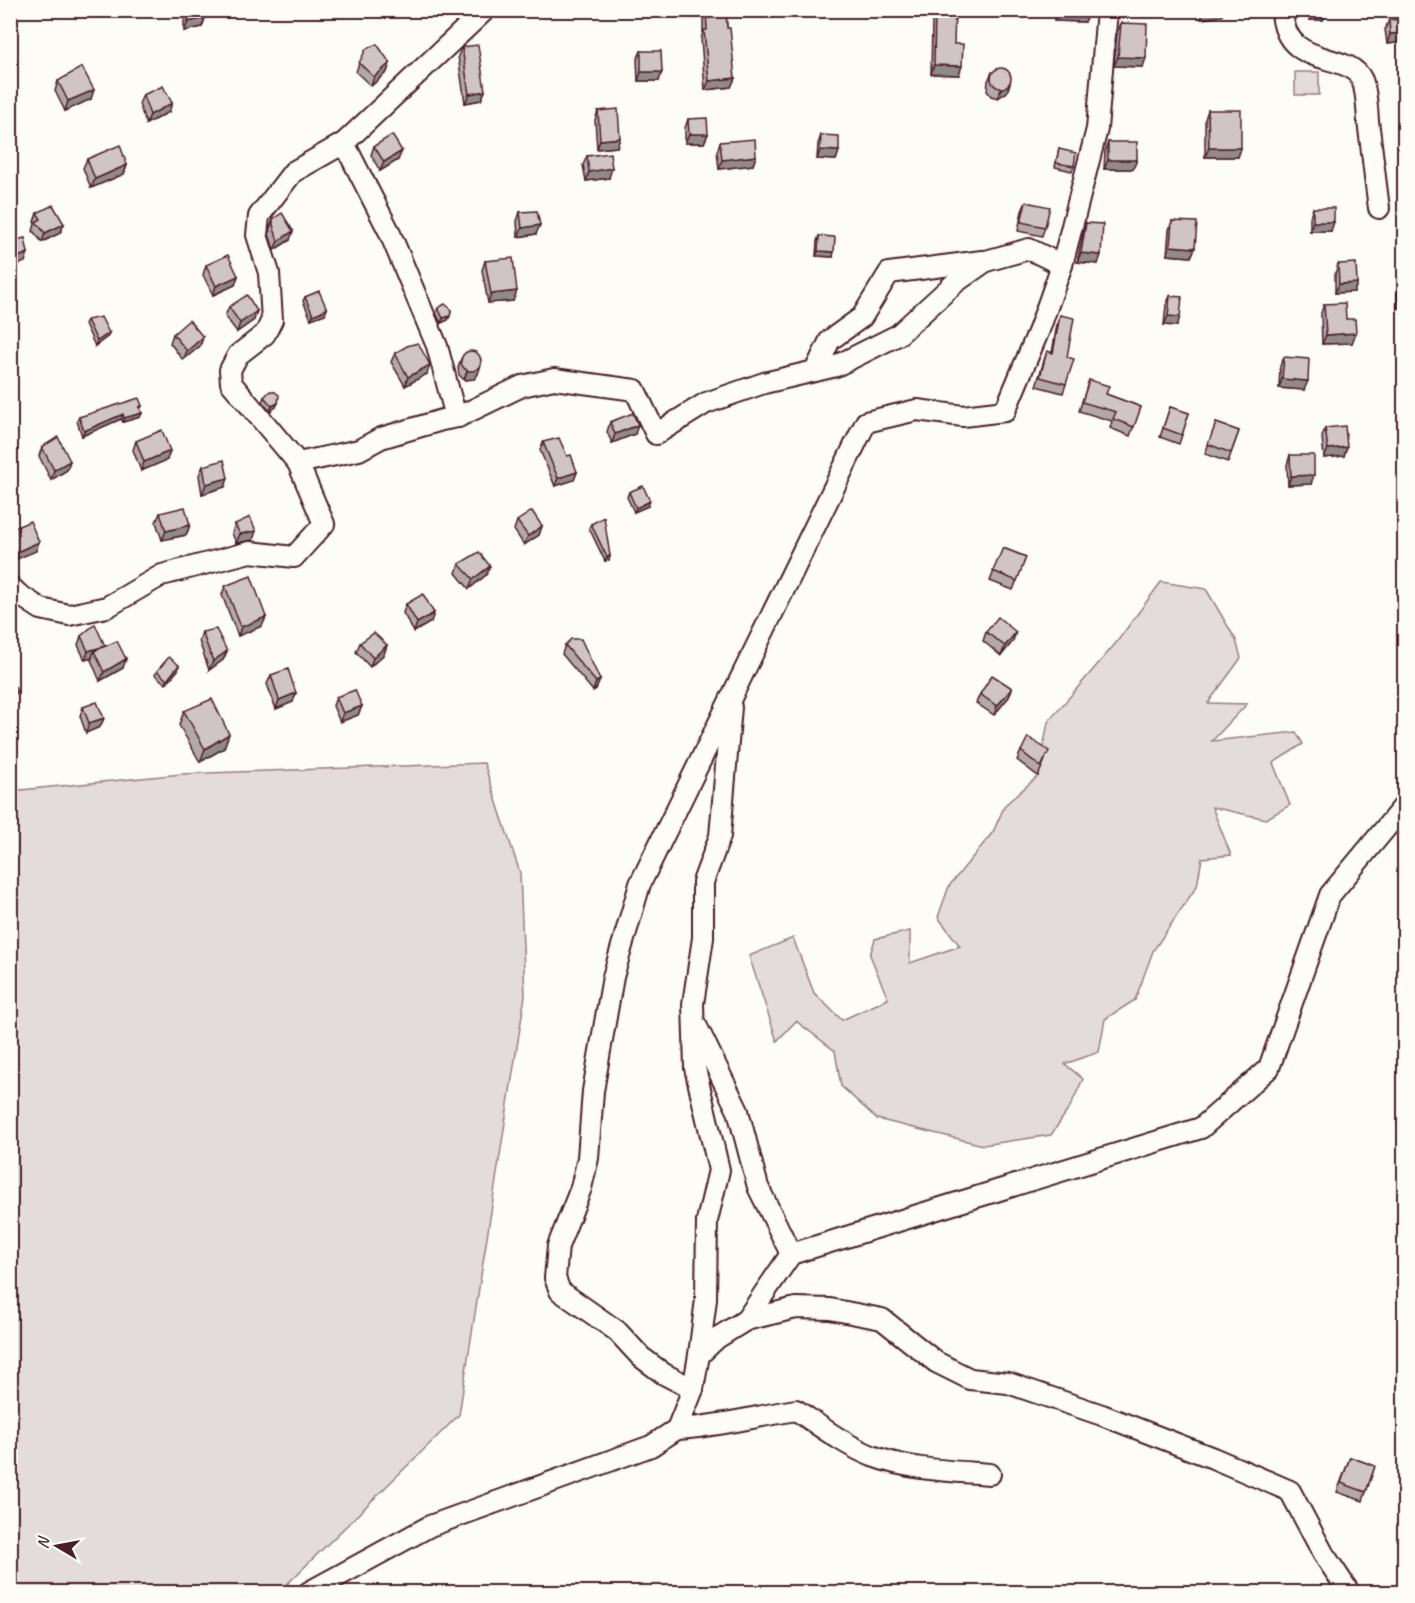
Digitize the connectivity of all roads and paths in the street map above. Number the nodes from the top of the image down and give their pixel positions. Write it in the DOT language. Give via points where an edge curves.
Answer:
graph roads {
  1 [pos="485,10"];
  2 [pos="1107,10"];
  3 [pos="1282,10"];
  4 [pos="344,143"];
  5 [pos="1379,208"];
  6 [pos="986,261"];
  7 [pos="1062,265"];
  8 [pos="815,371"];
  9 [pos="458,417"];
  10 [pos="298,463"];
  11 [pos="10,586"];
  12 [pos="732,696"];
  13 [pos="1404,806"];
  14 [pos="694,1020"];
  15 [pos="791,1254"];
  16 [pos="746,1320"];
  17 [pos="699,1356"];
  18 [pos="693,1389"];
  19 [pos="677,1429"];
  20 [pos="990,1474"];
  21 [pos="309,1593"];
  22 [pos="1349,1593"];
  1 -- 4 [label="street"];
  2 -- 7 [label="street" via="1097,129"];
  3 -- 5 [label="street" via="1291,40 1307,53 1352,68 1362,80"];
  4 -- 9 [label="street" via="389,231 437,346"];
  4 -- 10 [label="street" via="293,172 259,216 256,235 269,273 272,320 265,334 238,355 230,370 231,383"];
  6 -- 7 [label="street" via="1029,249"];
  6 -- 8 [label="street" via="956,282 898,335 836,366"];
  6 -- 8 [label="street" via="889,273 862,317 830,340"];
  7 -- 12 [label="street" via="1005,411 963,416 917,410 866,422"];
  8 -- 9 [label="street" via="706,403 656,434 635,390 554,379 522,386"];
  9 -- 10 [label="street" via="381,438 359,450"];
  10 -- 11 [label="street" via="324,524 294,557 250,552 162,576 107,607 69,615 41,609"];
  12 -- 14 [label="street" via="720,836 704,882 703,938"];
  12 -- 18 [label="street" via="639,884 613,977 593,1091 588,1158 555,1265 560,1291 617,1331 664,1374"];
  13 -- 15 [label="street" via="1330,895 1269,1068 1201,1128"];
  14 -- 15 [label="street" via="738,1111 758,1187"];
  14 -- 17 [label="street" via="695,1068 719,1170 707,1221 706,1299"];
  15 -- 16 [label="street"];
  16 -- 17 [label="street" via="717,1338"];
  16 -- 22 [label="street" via="796,1308 830,1309 882,1319 936,1362 970,1378 1008,1383 1102,1415 1290,1491"];
  17 -- 18 [label="street"];
  18 -- 19 [label="street"];
  19 -- 20 [label="street" via="705,1428 796,1410 870,1455 903,1465"];
  19 -- 21 [label="street" via="651,1446 430,1526"];
}
